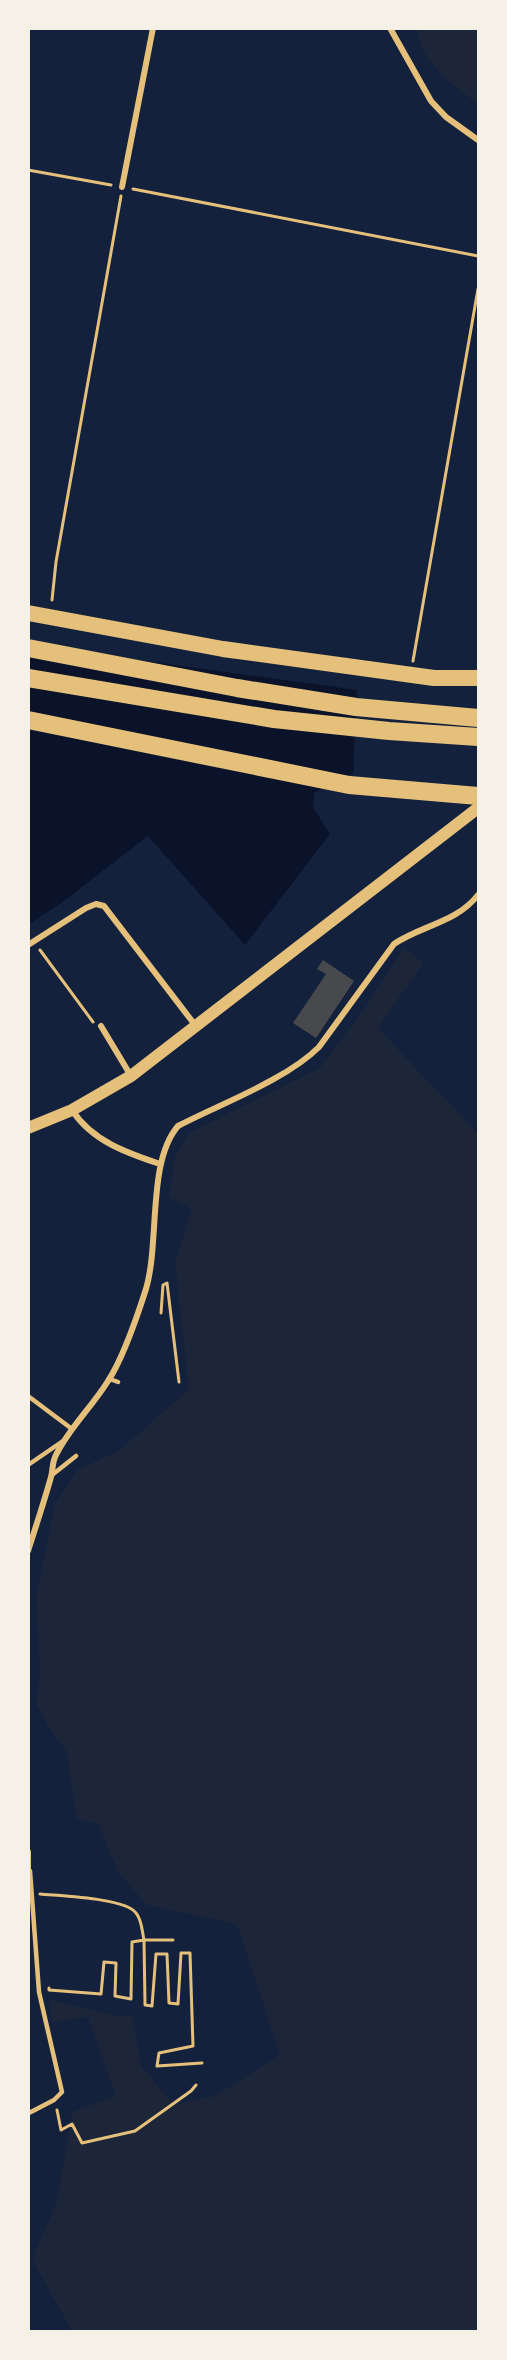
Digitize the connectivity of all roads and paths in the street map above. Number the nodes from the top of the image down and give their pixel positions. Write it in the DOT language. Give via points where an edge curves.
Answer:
graph roads {
  1 [pos="153,28"];
  2 [pos="390,28"];
  3 [pos="478,140"];
  4 [pos="28,170"];
  5 [pos="122,188"];
  6 [pos="478,256"];
  7 [pos="478,289"];
  8 [pos="28,613"];
  9 [pos="49,617"];
  10 [pos="28,648"];
  11 [pos="413,675"];
  12 [pos="28,678"];
  13 [pos="478,678"];
  14 [pos="478,718"];
  15 [pos="28,720"];
  16 [pos="478,737"];
  17 [pos="478,796"];
  18 [pos="478,808"];
  19 [pos="478,895"];
  20 [pos="31,943"];
  21 [pos="195,1025"];
  22 [pos="101,1026"];
  23 [pos="131,1076"];
  24 [pos="72,1110"];
  25 [pos="28,1128"];
  26 [pos="160,1164"];
  27 [pos="161,1312"];
  28 [pos="110,1379"];
  29 [pos="118,1382"];
  30 [pos="179,1383"];
  31 [pos="28,1396"];
  32 [pos="72,1429"];
  33 [pos="63,1440"];
  34 [pos="76,1456"];
  35 [pos="28,1465"];
  36 [pos="52,1475"];
  37 [pos="28,1551"];
  38 [pos="28,1852"];
  39 [pos="29,1871"];
  40 [pos="32,1893"];
  41 [pos="144,1940"];
  42 [pos="173,1940"];
  43 [pos="48,1979"];
  44 [pos="202,2063"];
  45 [pos="196,2085"];
  46 [pos="54,2100"];
  47 [pos="30,2113"];
  1 -- 5 [label="street"];
  2 -- 3 [label="street" via="431,101"];
  4 -- 5 [label="path"];
  5 -- 6 [label="path"];
  5 -- 9 [label="path"];
  7 -- 11 [label="path" via="413,653"];
  8 -- 9 [label="highway"];
  9 -- 11 [label="highway" via="223,650"];
  10 -- 14 [label="highway" via="356,707"];
  11 -- 13 [label="highway"];
  12 -- 16 [label="highway" via="274,719"];
  15 -- 17 [label="highway" via="349,785"];
  18 -- 21 [label="main road"];
  19 -- 26 [label="street" via="458,914 394,944 307,1059 178,1126 169,1136"];
  20 -- 21 [label="street" via="86,908 104,906"];
  20 -- 22 [label="path" via="93,1022"];
  21 -- 23 [label="main road"];
  22 -- 23 [label="street"];
  23 -- 24 [label="main road"];
  24 -- 25 [label="main road"];
  24 -- 26 [label="street" via="78,1121 96,1136 125,1152"];
  26 -- 28 [label="street" via="154,1244 146,1287"];
  27 -- 30 [label="path" via="163,1285 167,1284"];
  28 -- 29 [label="lane"];
  28 -- 32 [label="street"];
  31 -- 32 [label="lane"];
  32 -- 33 [label="street"];
  33 -- 35 [label="lane"];
  33 -- 36 [label="street"];
  34 -- 36 [label="lane"];
  36 -- 37 [label="street"];
  38 -- 39 [label="street"];
  39 -- 40 [label="lane"];
  40 -- 41 [label="path" via="123,1904 135,1910"];
  40 -- 46 [label="lane" via="39,1992 62,2092"];
  41 -- 42 [label="path"];
  41 -- 43 [label="path" via="132,1942 131,1999 115,1996 116,1963 104,1962 100,1994 50,1990"];
  41 -- 44 [label="path" via="145,2006 152,2006 156,1954 167,1954 169,2003 178,2004 181,1953 190,1953 193,2046 159,2053 157,2066"];
  45 -- 46 [label="path" via="135,2131 82,2143 72,2124 61,2130"];
  46 -- 47 [label="lane"];
}
